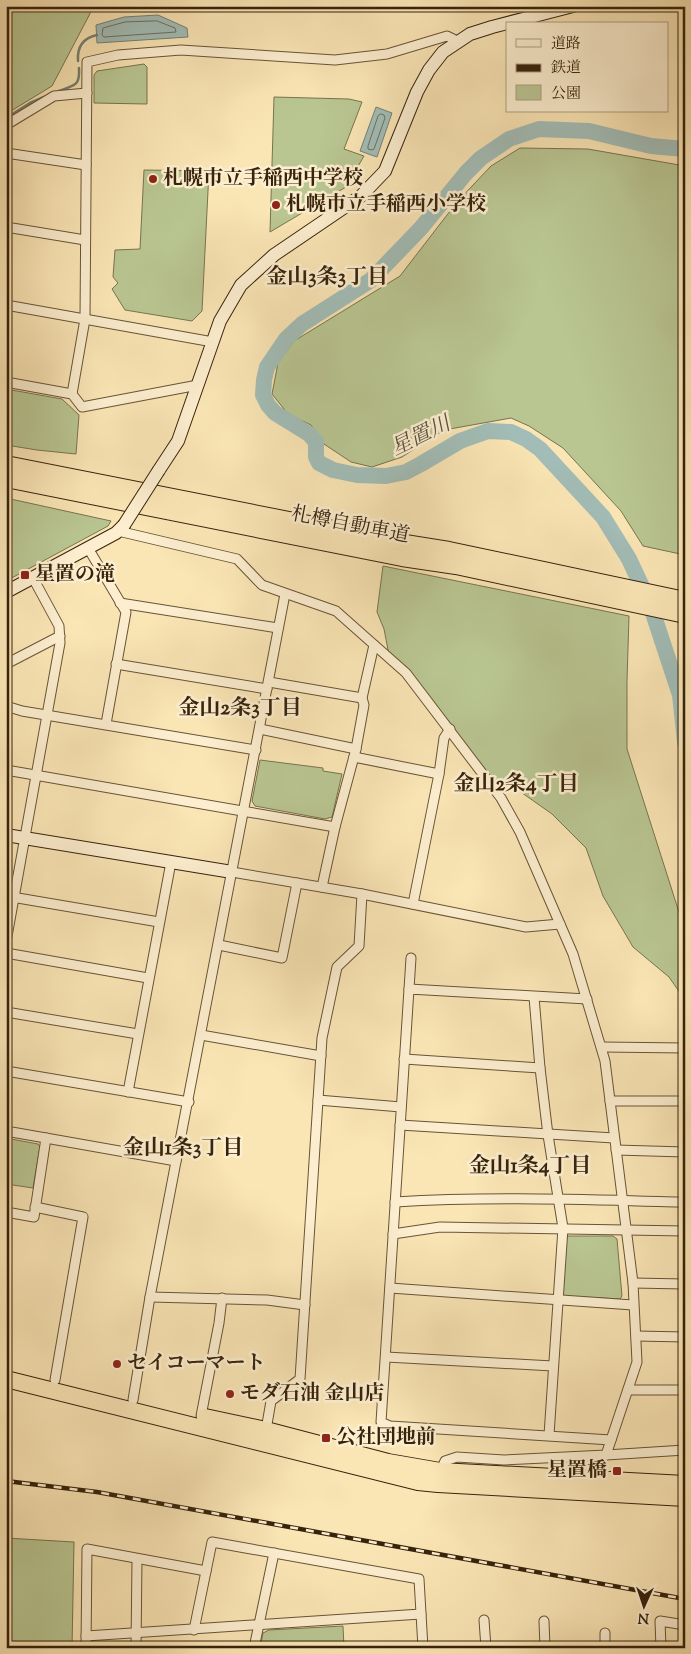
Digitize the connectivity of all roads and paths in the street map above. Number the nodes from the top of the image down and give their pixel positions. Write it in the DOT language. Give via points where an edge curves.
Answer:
graph roads {
  1 [pos="573,6"];
  2 [pos="511,22"];
  3 [pos="506,23"];
  4 [pos="459,42"];
  5 [pos="87,93"];
  6 [pos="6,125"];
  7 [pos="6,153"];
  8 [pos="86,165"];
  9 [pos="6,227"];
  10 [pos="85,240"];
  11 [pos="6,305"];
  12 [pos="85,319"];
  13 [pos="213,342"];
  14 [pos="6,382"];
  15 [pos="198,385"];
  16 [pos="72,394"];
  17 [pos="6,464"];
  18 [pos="6,479"];
  19 [pos="121,528"];
  20 [pos="88,548"];
  21 [pos="33,578"];
  22 [pos="6,592"];
  23 [pos="285,594"];
  24 [pos="685,600"];
  25 [pos="120,603"];
  26 [pos="685,615"];
  27 [pos="278,628"];
  28 [pos="60,636"];
  29 [pos="374,646"];
  30 [pos="6,664"];
  31 [pos="116,664"];
  32 [pos="268,686"];
  33 [pos="362,698"];
  34 [pos="6,706"];
  35 [pos="47,715"];
  36 [pos="106,724"];
  37 [pos="260,729"];
  38 [pos="450,729"];
  39 [pos="256,750"];
  40 [pos="355,753"];
  41 [pos="6,770"];
  42 [pos="439,774"];
  43 [pos="36,776"];
  44 [pos="244,810"];
  45 [pos="335,827"];
  46 [pos="6,835"];
  47 [pos="25,838"];
  48 [pos="171,862"];
  49 [pos="232,872"];
  50 [pos="297,883"];
  51 [pos="322,888"];
  52 [pos="362,894"];
  53 [pos="10,897"];
  54 [pos="413,904"];
  55 [pos="159,922"];
  56 [pos="560,924"];
  57 [pos="6,942"];
  58 [pos="219,945"];
  59 [pos="6,954"];
  60 [pos="411,958"];
  61 [pos="148,978"];
  62 [pos="409,989"];
  63 [pos="534,997"];
  64 [pos="587,999"];
  65 [pos="6,1012"];
  66 [pos="138,1034"];
  67 [pos="202,1035"];
  68 [pos="602,1047"];
  69 [pos="685,1048"];
  70 [pos="321,1056"];
  71 [pos="404,1059"];
  72 [pos="540,1068"];
  73 [pos="6,1071"];
  74 [pos="128,1092"];
  75 [pos="318,1100"];
  76 [pos="610,1101"];
  77 [pos="685,1101"];
  78 [pos="189,1102"];
  79 [pos="401,1107"];
  80 [pos="400,1125"];
  81 [pos="6,1131"];
  82 [pos="548,1135"];
  83 [pos="46,1138"];
  84 [pos="614,1138"];
  85 [pos="616,1150"];
  86 [pos="685,1152"];
  87 [pos="176,1161"];
  88 [pos="559,1200"];
  89 [pos="623,1201"];
  90 [pos="395,1202"];
  91 [pos="685,1202"];
  92 [pos="35,1207"];
  93 [pos="6,1212"];
  94 [pos="562,1228"];
  95 [pos="626,1230"];
  96 [pos="685,1231"];
  97 [pos="393,1234"];
  98 [pos="633,1283"];
  99 [pos="685,1284"];
  100 [pos="390,1288"];
  101 [pos="150,1297"];
  102 [pos="222,1298"];
  103 [pos="559,1300"];
  104 [pos="305,1305"];
  105 [pos="634,1305"];
  106 [pos="636,1336"];
  107 [pos="685,1337"];
  108 [pos="386,1357"];
  109 [pos="553,1366"];
  110 [pos="6,1368"];
  111 [pos="6,1379"];
  112 [pos="55,1380"];
  113 [pos="628,1390"];
  114 [pos="685,1390"];
  115 [pos="133,1400"];
  116 [pos="201,1416"];
  117 [pos="266,1430"];
  118 [pos="549,1435"];
  119 [pos="611,1440"];
  120 [pos="685,1450"];
  121 [pos="606,1455"];
  122 [pos="439,1478"];
  123 [pos="685,1484"];
  124 [pos="685,1498"];
  125 [pos="274,1553"];
  126 [pos="137,1559"];
  127 [pos="206,1571"];
  128 [pos="421,1614"];
  129 [pos="484,1620"];
  130 [pos="544,1621"];
  131 [pos="258,1625"];
  132 [pos="685,1625"];
  133 [pos="194,1630"];
  134 [pos="605,1633"];
  135 [pos="135,1634"];
  136 [pos="86,1636"];
  137 [pos="86,1648"];
  138 [pos="136,1648"];
  139 [pos="254,1648"];
  140 [pos="423,1648"];
  141 [pos="486,1648"];
  142 [pos="545,1648"];
  143 [pos="605,1648"];
  144 [pos="661,1648"];
  1 -- 2 [label="street"];
  3 -- 4 [label="street" via="470,34"];
  4 -- 5 [label="street" via="447,36 387,54 335,60 181,50 118,55 87,62"];
  4 -- 13 [label="street" via="443,52 429,70 385,171 361,196 274,255 241,285 220,321"];
  5 -- 6 [label="street" via="54,96"];
  5 -- 8 [label="street"];
  7 -- 8 [label="street"];
  8 -- 10 [label="street"];
  9 -- 10 [label="street"];
  10 -- 12 [label="street"];
  11 -- 12 [label="street"];
  12 -- 13 [label="street"];
  12 -- 16 [label="street"];
  13 -- 15 [label="street"];
  14 -- 16 [label="street"];
  15 -- 16 [label="street" via="82,406"];
  15 -- 19 [label="street, bridge" via="178,441"];
  17 -- 24 [label="highway, 札樽自動車道" via="449,550"];
  18 -- 26 [label="highway, 札樽自動車道" via="456,566"];
  19 -- 20 [label="street"];
  19 -- 23 [label="street" via="237,559 262,585"];
  20 -- 21 [label="street"];
  20 -- 25 [label="street"];
  21 -- 22 [label="street"];
  21 -- 28 [label="street" via="59,626"];
  23 -- 27 [label="street"];
  23 -- 29 [label="street" via="336,611"];
  25 -- 27 [label="street"];
  25 -- 31 [label="street" via="126,612"];
  27 -- 32 [label="street"];
  28 -- 30 [label="street"];
  28 -- 35 [label="street"];
  29 -- 33 [label="street"];
  29 -- 38 [label="street" via="406,673"];
  31 -- 32 [label="street"];
  31 -- 36 [label="street"];
  32 -- 33 [label="street"];
  32 -- 37 [label="street"];
  33 -- 40 [label="street" via="364,705"];
  34 -- 35 [label="street"];
  35 -- 36 [label="street"];
  35 -- 43 [label="street"];
  36 -- 39 [label="street"];
  37 -- 39 [label="street"];
  37 -- 40 [label="street"];
  38 -- 42 [label="street" via="444,738"];
  38 -- 56 [label="street" via="500,798 520,832"];
  39 -- 44 [label="street"];
  40 -- 42 [label="street"];
  40 -- 45 [label="street"];
  41 -- 43 [label="street"];
  42 -- 54 [label="street"];
  43 -- 44 [label="street"];
  43 -- 47 [label="street"];
  44 -- 45 [label="street"];
  44 -- 49 [label="street"];
  45 -- 51 [label="street"];
  46 -- 47 [label="street"];
  47 -- 48 [label="street"];
  47 -- 53 [label="street"];
  48 -- 49 [label="street"];
  48 -- 55 [label="street"];
  49 -- 50 [label="street"];
  49 -- 58 [label="street"];
  50 -- 51 [label="street"];
  50 -- 58 [label="street" via="282,958"];
  51 -- 52 [label="street"];
  52 -- 54 [label="street"];
  52 -- 70 [label="street" via="359,946 337,967"];
  53 -- 55 [label="street"];
  53 -- 57 [label="street"];
  54 -- 56 [label="street" via="526,926"];
  55 -- 61 [label="street"];
  56 -- 64 [label="street"];
  58 -- 67 [label="street"];
  59 -- 61 [label="street"];
  60 -- 62 [label="street"];
  61 -- 66 [label="street"];
  62 -- 63 [label="street"];
  62 -- 71 [label="street"];
  63 -- 64 [label="street"];
  63 -- 72 [label="street"];
  64 -- 68 [label="street"];
  65 -- 66 [label="street"];
  66 -- 74 [label="street"];
  67 -- 70 [label="street"];
  67 -- 78 [label="street"];
  68 -- 69 [label="street"];
  68 -- 76 [label="street"];
  70 -- 75 [label="street"];
  71 -- 72 [label="street"];
  71 -- 79 [label="street"];
  72 -- 82 [label="street"];
  73 -- 74 [label="street"];
  74 -- 78 [label="street"];
  75 -- 79 [label="street"];
  75 -- 104 [label="street"];
  76 -- 77 [label="street"];
  76 -- 84 [label="street"];
  78 -- 87 [label="street"];
  79 -- 80 [label="street"];
  80 -- 82 [label="street"];
  80 -- 90 [label="street"];
  81 -- 83 [label="street"];
  82 -- 84 [label="street"];
  82 -- 88 [label="street"];
  83 -- 87 [label="street"];
  83 -- 92 [label="street"];
  84 -- 85 [label="street"];
  85 -- 86 [label="street"];
  85 -- 89 [label="street"];
  87 -- 101 [label="street"];
  88 -- 89 [label="street"];
  88 -- 90 [label="street"];
  88 -- 94 [label="street"];
  89 -- 91 [label="street"];
  89 -- 95 [label="street"];
  90 -- 97 [label="street"];
  92 -- 93 [label="street" via="34,1217"];
  92 -- 112 [label="street" via="83,1217"];
  94 -- 95 [label="street"];
  94 -- 97 [label="street" via="440,1227"];
  94 -- 103 [label="street"];
  95 -- 96 [label="street"];
  95 -- 98 [label="street"];
  97 -- 100 [label="street"];
  98 -- 99 [label="street"];
  98 -- 105 [label="street"];
  100 -- 103 [label="street"];
  100 -- 108 [label="street"];
  101 -- 102 [label="street"];
  101 -- 115 [label="street"];
  102 -- 104 [label="street"];
  102 -- 116 [label="street"];
  103 -- 105 [label="street"];
  103 -- 109 [label="street"];
  104 -- 117 [label="street" via="300,1379 270,1401"];
  105 -- 106 [label="street"];
  106 -- 107 [label="street"];
  106 -- 113 [label="street" via="636,1362"];
  108 -- 109 [label="street"];
  108 -- 118 [label="street" via="381,1422 390,1426"];
  109 -- 118 [label="street"];
  110 -- 112 [label="highway"];
  111 -- 122 [label="highway" via="386,1475"];
  112 -- 115 [label="highway"];
  113 -- 114 [label="street"];
  113 -- 119 [label="street"];
  115 -- 116 [label="highway"];
  116 -- 117 [label="highway"];
  117 -- 122 [label="highway"];
  118 -- 119 [label="street"];
  119 -- 121 [label="street"];
  120 -- 121 [label="street"];
  121 -- 122 [label="street" via="504,1460 456,1457 445,1461"];
  122 -- 123 [label="highway"];
  122 -- 124 [label="highway"];
  125 -- 127 [label="street" via="212,1542"];
  125 -- 128 [label="street" via="419,1579"];
  125 -- 131 [label="street"];
  126 -- 127 [label="street"];
  126 -- 135 [label="street"];
  126 -- 136 [label="street" via="87,1549"];
  127 -- 133 [label="street"];
  128 -- 131 [label="street"];
  128 -- 140 [label="street"];
  129 -- 141 [label="street"];
  130 -- 142 [label="street"];
  131 -- 133 [label="street"];
  131 -- 139 [label="street"];
  132 -- 144 [label="street" via="660,1621"];
  133 -- 135 [label="street"];
  134 -- 143 [label="street"];
  135 -- 136 [label="street"];
  135 -- 138 [label="street"];
  136 -- 137 [label="street"];
}
